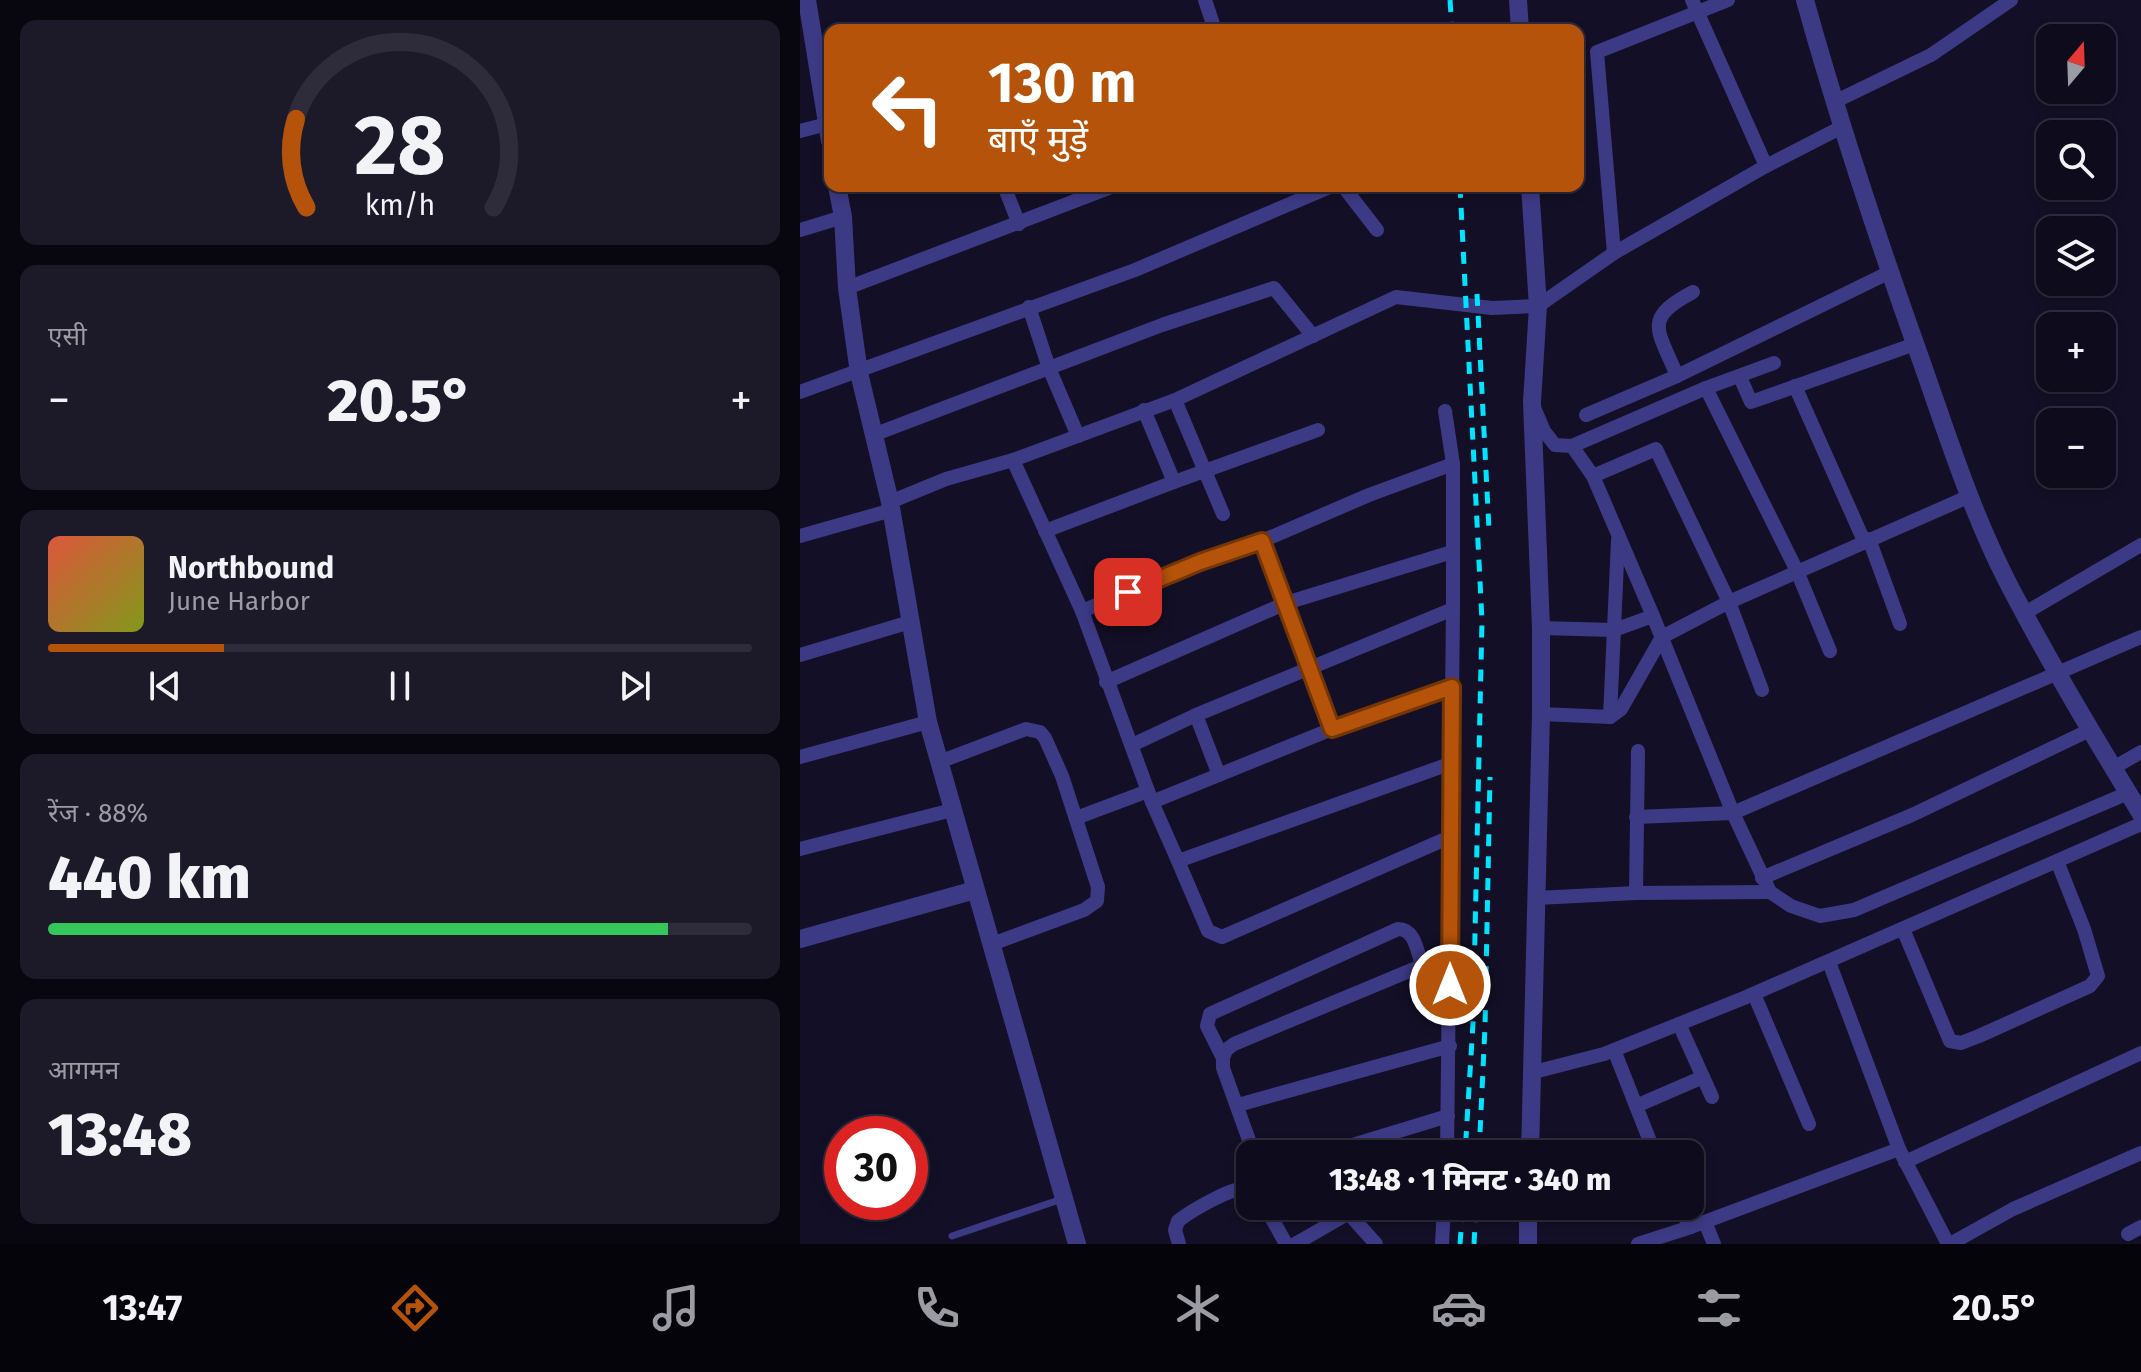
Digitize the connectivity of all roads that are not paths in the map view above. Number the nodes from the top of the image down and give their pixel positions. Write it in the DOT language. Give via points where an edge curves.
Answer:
graph roads {
  1 [pos="807,0"];
  2 [pos="1205,0"];
  3 [pos="1518,0"];
  4 [pos="1728,0"];
  5 [pos="1805,0"];
  6 [pos="2011,0"];
  7 [pos="1694,6"];
  8 [pos="1213,24"];
  9 [pos="1520,24"];
  10 [pos="1834,102"];
  11 [pos="824,103"];
  12 [pos="1842,127"];
  13 [pos="800,131"];
  14 [pos="824,133"];
  15 [pos="1766,166"];
  16 [pos="838,192"];
  17 [pos="1006,192"];
  18 [pos="1099,192"];
  19 [pos="1318,192"];
  20 [pos="1348,192"];
  21 [pos="1530,192"];
  22 [pos="843,217"];
  23 [pos="1019,224"];
  24 [pos="800,230"];
  25 [pos="1377,230"];
  26 [pos="1614,253"];
  27 [pos="1890,272"];
  28 [pos="847,288"];
  29 [pos="1693,292"];
  30 [pos="1538,306"];
  31 [pos="1029,307"];
  32 [pos="1313,336"];
  33 [pos="1915,344"];
  34 [pos="1774,363"];
  35 [pos="1049,368"];
  36 [pos="859,373"];
  37 [pos="1677,376"];
  38 [pos="1740,377"];
  39 [pos="1795,386"];
  40 [pos="1706,388"];
  41 [pos="800,392"];
  42 [pos="1175,400"];
  43 [pos="1532,402"];
  44 [pos="1144,410"];
  45 [pos="1445,411"];
  46 [pos="1586,415"];
  47 [pos="1318,430"];
  48 [pos="873,435"];
  49 [pos="1078,436"];
  50 [pos="1572,446"];
  51 [pos="1013,460"];
  52 [pos="1453,464"];
  53 [pos="1205,472"];
  54 [pos="1593,476"];
  55 [pos="1174,482"];
  56 [pos="1970,496"];
  57 [pos="891,506"];
  58 [pos="1223,514"];
  59 [pos="1045,531"];
  60 [pos="1618,535"];
  61 [pos="800,536"];
  62 [pos="1866,540"];
  63 [pos="1262,541"];
  64 [pos="2141,545"];
  65 [pos="1452,552"];
  66 [pos="1797,571"];
  67 [pos="1729,602"];
  68 [pos="1286,603"];
  69 [pos="1453,609"];
  70 [pos="1082,611"];
  71 [pos="2025,613"];
  72 [pos="1653,616"];
  73 [pos="910,622"];
  74 [pos="1900,624"];
  75 [pos="1541,628"];
  76 [pos="1614,630"];
  77 [pos="1662,637"];
  78 [pos="2141,637"];
  79 [pos="1830,651"];
  80 [pos="800,655"];
  81 [pos="1311,670"];
  82 [pos="2057,675"];
  83 [pos="1106,682"];
  84 [pos="1452,687"];
  85 [pos="1762,690"];
  86 [pos="1541,714"];
  87 [pos="1196,715"];
  88 [pos="1610,717"];
  89 [pos="928,722"];
  90 [pos="1332,729"];
  91 [pos="2090,730"];
  92 [pos="1132,745"];
  93 [pos="1638,751"];
  94 [pos="2141,752"];
  95 [pos="800,757"];
  96 [pos="939,762"];
  97 [pos="1452,763"];
  98 [pos="2113,768"];
  99 [pos="1219,775"];
  100 [pos="2128,793"];
  101 [pos="1150,797"];
  102 [pos="952,810"];
  103 [pos="1733,813"];
  104 [pos="2141,813"];
  105 [pos="1636,817"];
  106 [pos="1076,818"];
  107 [pos="2141,824"];
  108 [pos="1450,837"];
  109 [pos="800,849"];
  110 [pos="1178,861"];
  111 [pos="2057,861"];
  112 [pos="1762,878"];
  113 [pos="975,890"];
  114 [pos="1770,892"];
  115 [pos="1636,893"];
  116 [pos="1536,898"];
  117 [pos="1903,929"];
  118 [pos="800,939"];
  119 [pos="992,944"];
  120 [pos="1450,954"];
  121 [pos="1829,962"];
  122 [pos="1422,965"];
  123 [pos="1754,994"];
  124 [pos="1679,1024"];
  125 [pos="1450,1046"];
  126 [pos="1614,1050"];
  127 [pos="2141,1053"];
  128 [pos="1223,1058"];
  129 [pos="1534,1072"];
  130 [pos="1703,1077"];
  131 [pos="1712,1097"];
  132 [pos="1238,1105"];
  133 [pos="1636,1106"];
  134 [pos="1448,1116"];
  135 [pos="1809,1124"];
  136 [pos="1249,1140"];
  137 [pos="1369,1140"];
  138 [pos="1447,1140"];
  139 [pos="1531,1140"];
  140 [pos="1649,1140"];
  141 [pos="2141,1153"];
  142 [pos="1902,1156"];
  143 [pos="1236,1191"];
  144 [pos="1064,1198"];
  145 [pos="1273,1220"];
  146 [pos="1330,1220"];
  147 [pos="1354,1220"];
  148 [pos="1443,1220"];
  149 [pos="1528,1220"];
  150 [pos="1694,1220"];
  151 [pos="1698,1224"];
  152 [pos="952,1236"];
  153 [pos="1077,1244"];
  154 [pos="1179,1244"];
  155 [pos="1286,1244"];
  156 [pos="1295,1244"];
  157 [pos="1376,1244"];
  158 [pos="1442,1244"];
  159 [pos="1528,1244"];
  160 [pos="1638,1244"];
  161 [pos="1714,1244"];
  162 [pos="1949,1244"];
  1 -- 11 [label="street"];
  2 -- 8 [label="street"];
  3 -- 9 [label="street"];
  4 -- 7 [label="street"];
  5 -- 10 [label="street"];
  6 -- 10 [label="street" via="1931,55"];
  7 -- 15 [label="street"];
  7 -- 26 [label="street" via="1597,52"];
  10 -- 12 [label="street"];
  12 -- 15 [label="street"];
  12 -- 27 [label="street"];
  13 -- 14 [label="street"];
  15 -- 26 [label="street"];
  16 -- 22 [label="street"];
  17 -- 23 [label="street"];
  18 -- 23 [label="street"];
  19 -- 31 [label="street" via="1135,270"];
  20 -- 25 [label="street"];
  21 -- 30 [label="street"];
  22 -- 24 [label="street"];
  22 -- 28 [label="street"];
  23 -- 28 [label="street"];
  26 -- 30 [label="street"];
  27 -- 33 [label="street"];
  27 -- 37 [label="street"];
  28 -- 36 [label="street"];
  29 -- 37 [label="street" via="1662,311 1659,319"];
  30 -- 32 [label="street" via="1466,306 1396,297"];
  30 -- 43 [label="street"];
  31 -- 35 [label="street"];
  31 -- 36 [label="street"];
  32 -- 35 [label="street" via="1274,288"];
  32 -- 42 [label="street"];
  33 -- 39 [label="street"];
  33 -- 56 [label="street"];
  34 -- 38 [label="street"];
  35 -- 48 [label="street"];
  35 -- 49 [label="street"];
  36 -- 41 [label="street"];
  36 -- 48 [label="street"];
  37 -- 46 [label="street"];
  38 -- 39 [label="street" via="1751,402"];
  38 -- 40 [label="street"];
  39 -- 62 [label="street"];
  40 -- 50 [label="street"];
  40 -- 66 [label="street"];
  42 -- 44 [label="street"];
  42 -- 53 [label="street"];
  43 -- 50 [label="street" via="1555,445"];
  43 -- 75 [label="street"];
  44 -- 49 [label="street"];
  44 -- 55 [label="street"];
  45 -- 52 [label="street"];
  47 -- 53 [label="street"];
  48 -- 57 [label="street"];
  49 -- 51 [label="street"];
  50 -- 54 [label="street"];
  51 -- 57 [label="street" via="946,479"];
  51 -- 59 [label="street"];
  52 -- 63 [label="street"];
  52 -- 65 [label="street"];
  53 -- 55 [label="street"];
  53 -- 58 [label="street"];
  54 -- 60 [label="street"];
  54 -- 67 [label="street" via="1656,449"];
  55 -- 59 [label="street"];
  56 -- 62 [label="street"];
  56 -- 71 [label="street"];
  57 -- 61 [label="street"];
  57 -- 73 [label="street"];
  59 -- 70 [label="street"];
  60 -- 72 [label="street"];
  60 -- 76 [label="street"];
  62 -- 66 [label="street"];
  62 -- 74 [label="street"];
  63 -- 68 [label="street"];
  63 -- 70 [label="street"];
  64 -- 71 [label="street"];
  65 -- 68 [label="street"];
  65 -- 69 [label="street"];
  66 -- 67 [label="street"];
  66 -- 79 [label="street"];
  67 -- 77 [label="street"];
  67 -- 85 [label="street"];
  68 -- 81 [label="street"];
  68 -- 83 [label="street"];
  69 -- 81 [label="street"];
  69 -- 84 [label="street"];
  70 -- 83 [label="street"];
  71 -- 82 [label="street"];
  72 -- 76 [label="street"];
  72 -- 77 [label="street"];
  73 -- 80 [label="street"];
  73 -- 89 [label="street"];
  75 -- 76 [label="street"];
  75 -- 86 [label="street"];
  76 -- 88 [label="street"];
  77 -- 88 [label="street" via="1621,709"];
  77 -- 103 [label="street"];
  78 -- 82 [label="street"];
  81 -- 87 [label="street"];
  81 -- 90 [label="street"];
  82 -- 91 [label="street"];
  82 -- 103 [label="street"];
  83 -- 92 [label="street"];
  84 -- 90 [label="street"];
  84 -- 97 [label="street"];
  86 -- 88 [label="street"];
  86 -- 116 [label="street"];
  87 -- 92 [label="street"];
  87 -- 99 [label="street"];
  89 -- 95 [label="street"];
  89 -- 96 [label="street"];
  90 -- 99 [label="street"];
  91 -- 98 [label="street"];
  91 -- 112 [label="street" via="1912,815"];
  92 -- 101 [label="street"];
  93 -- 105 [label="street"];
  94 -- 98 [label="street"];
  96 -- 102 [label="street"];
  96 -- 106 [label="street" via="1033,729 1045,738"];
  97 -- 108 [label="street"];
  97 -- 110 [label="street"];
  98 -- 100 [label="street"];
  99 -- 101 [label="street"];
  100 -- 104 [label="street"];
  100 -- 114 [label="street" via="1854,910 1820,916"];
  101 -- 106 [label="street"];
  101 -- 110 [label="street"];
  102 -- 109 [label="street"];
  102 -- 113 [label="street"];
  103 -- 105 [label="street"];
  103 -- 112 [label="street"];
  105 -- 115 [label="street"];
  106 -- 119 [label="street" via="1098,887 1097,901"];
  107 -- 111 [label="street"];
  108 -- 110 [label="street" via="1222,937 1208,931"];
  108 -- 120 [label="street"];
  111 -- 117 [label="street"];
  111 -- 117 [label="street" via="2098,976 2079,992 1961,1043 1950,1041"];
  112 -- 114 [label="street"];
  113 -- 118 [label="street"];
  113 -- 119 [label="street"];
  114 -- 115 [label="street"];
  115 -- 116 [label="street"];
  116 -- 129 [label="street"];
  117 -- 121 [label="street"];
  119 -- 144 [label="street"];
  120 -- 122 [label="street"];
  120 -- 125 [label="street"];
  121 -- 123 [label="street"];
  121 -- 142 [label="street"];
  122 -- 128 [label="street" via="1234,1044"];
  122 -- 128 [label="street" via="1411,933 1398,929 1215,1009 1207,1026"];
  123 -- 124 [label="street"];
  123 -- 135 [label="street"];
  124 -- 126 [label="street"];
  124 -- 130 [label="street"];
  125 -- 132 [label="street"];
  125 -- 134 [label="street"];
  126 -- 129 [label="street"];
  126 -- 133 [label="street"];
  127 -- 142 [label="street"];
  128 -- 132 [label="street"];
  129 -- 139 [label="street"];
  130 -- 131 [label="street"];
  130 -- 133 [label="street"];
  132 -- 136 [label="street"];
  133 -- 140 [label="street"];
  134 -- 137 [label="street"];
  134 -- 138 [label="street"];
  141 -- 162 [label="street" via="2013,1209"];
  142 -- 151 [label="street"];
  142 -- 162 [label="street"];
  143 -- 154 [label="street" via="1182,1218 1175,1226"];
  144 -- 152 [label="lane"];
  144 -- 153 [label="street"];
  145 -- 155 [label="street"];
  146 -- 156 [label="street"];
  147 -- 157 [label="street"];
  148 -- 158 [label="street"];
  149 -- 159 [label="street"];
  150 -- 151 [label="street"];
  151 -- 160 [label="street"];
  151 -- 161 [label="street"];
}
